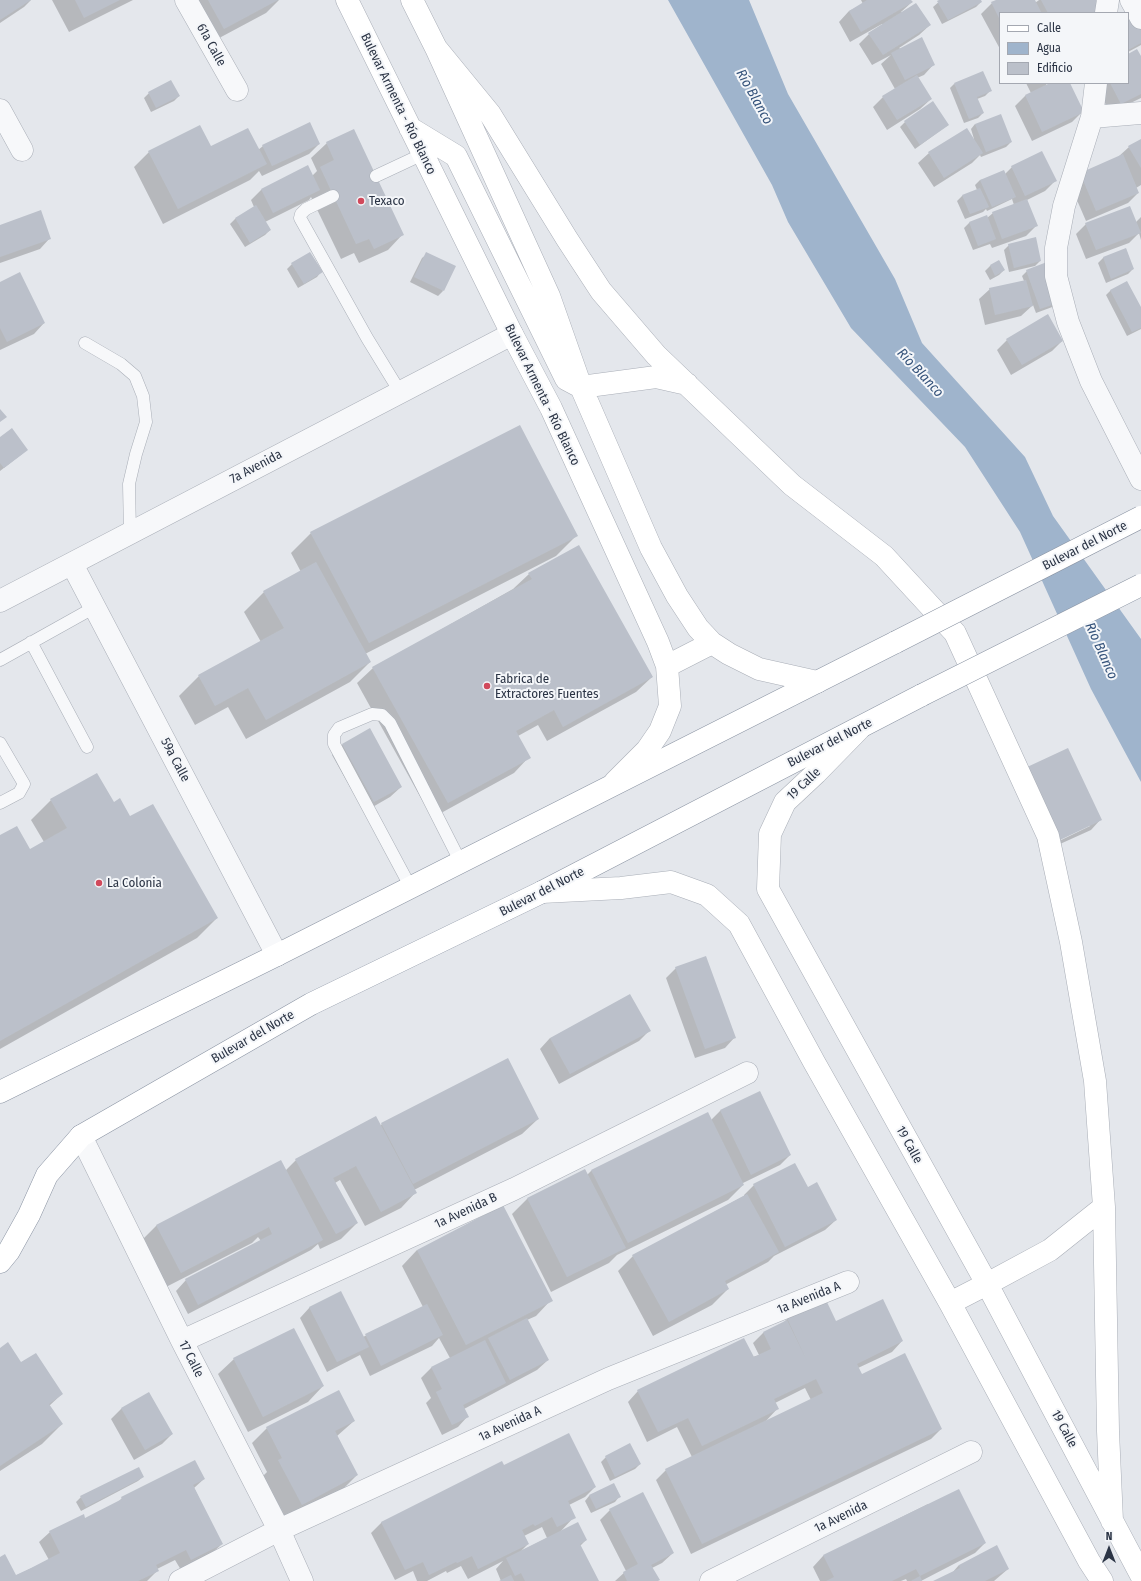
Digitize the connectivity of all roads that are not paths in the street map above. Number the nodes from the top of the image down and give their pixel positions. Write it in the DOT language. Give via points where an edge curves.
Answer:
graph roads {
  1 [pos="186,0"];
  2 [pos="347,0"];
  3 [pos="412,0"];
  4 [pos="1108,0"];
  5 [pos="1131,0"];
  6 [pos="1106,12"];
  7 [pos="1141,18"];
  8 [pos="436,48"];
  9 [pos="1096,84"];
  10 [pos="237,90"];
  11 [pos="0,110"];
  12 [pos="1141,113"];
  13 [pos="1092,116"];
  14 [pos="410,128"];
  15 [pos="22,150"];
  16 [pos="423,154"];
  17 [pos="376,176"];
  18 [pos="333,196"];
  19 [pos="512,334"];
  20 [pos="85,343"];
  21 [pos="687,384"];
  22 [pos="580,386"];
  23 [pos="400,392"];
  24 [pos="1141,479"];
  25 [pos="1141,517"];
  26 [pos="130,533"];
  27 [pos="72,564"];
  28 [pos="1141,585"];
  29 [pos="0,601"];
  30 [pos="95,607"];
  31 [pos="31,642"];
  32 [pos="712,643"];
  33 [pos="0,660"];
  34 [pos="667,666"];
  35 [pos="817,682"];
  36 [pos="861,727"];
  37 [pos="0,743"];
  38 [pos="87,747"];
  39 [pos="611,787"];
  40 [pos="0,803"];
  41 [pos="461,862"];
  42 [pos="411,888"];
  43 [pos="542,892"];
  44 [pos="277,955"];
  45 [pos="747,1074"];
  46 [pos="0,1092"];
  47 [pos="82,1136"];
  48 [pos="1104,1207"];
  49 [pos="0,1262"];
  50 [pos="848,1282"];
  51 [pos="987,1284"];
  52 [pos="950,1303"];
  53 [pos="182,1341"];
  54 [pos="970,1452"];
  55 [pos="1112,1521"];
  56 [pos="279,1530"];
  57 [pos="1141,1575"];
  58 [pos="180,1581"];
  59 [pos="302,1581"];
  60 [pos="712,1581"];
  61 [pos="1102,1581"];
  1 -- 10 [label="street, 61a Calle"];
  2 -- 14 [label="main road, Bulevar Armenta - Río Blanco"];
  3 -- 8 [label="main road"];
  4 -- 6 [label="street"];
  5 -- 7 [label="street"];
  8 -- 21 [label="main road" via="490,114 601,291 656,355"];
  8 -- 22 [label="main road" via="549,296"];
  9 -- 13 [label="street"];
  11 -- 15 [label="street"];
  12 -- 13 [label="street"];
  13 -- 24 [label="street" via="1064,206 1056,248 1056,276 1068,322 1091,381"];
  14 -- 16 [label="main road, Bulevar Armenta - Río Blanco"];
  14 -- 22 [label="main road" via="456,156 566,379"];
  16 -- 17 [label="lane"];
  16 -- 19 [label="main road, Bulevar Armenta - Río Blanco"];
  18 -- 23 [label="lane" via="306,209 300,218"];
  19 -- 23 [label="street, 7a Avenida"];
  19 -- 34 [label="main road, Bulevar Armenta - Río Blanco" via="551,408"];
  20 -- 26 [label="lane" via="131,372 143,396 146,422 129,484"];
  21 -- 22 [label="main road" via="656,378"];
  21 -- 48 [label="main road" via="792,486 884,556 955,633 1048,836 1071,942 1095,1080"];
  22 -- 32 [label="main road" via="652,548 677,596 698,628"];
  23 -- 26 [label="street, 7a Avenida"];
  25 -- 35 [label="main road, Bulevar del Norte, bridge"];
  26 -- 27 [label="street, 7a Avenida"];
  27 -- 29 [label="street, 7a Avenida"];
  27 -- 30 [label="street, 59a Calle"];
  28 -- 36 [label="main road, Bulevar del Norte, bridge"];
  30 -- 31 [label="lane"];
  30 -- 44 [label="street, 59a Calle"];
  31 -- 33 [label="lane"];
  31 -- 38 [label="lane"];
  32 -- 34 [label="main road"];
  32 -- 35 [label="main road" via="759,669"];
  34 -- 39 [label="main road, Bulevar Armenta - Río Blanco" via="670,706 660,731 647,750"];
  35 -- 39 [label="main road, Bulevar del Norte"];
  36 -- 43 [label="main road, Bulevar del Norte"];
  36 -- 51 [label="main road, 19 Calle" via="785,802 770,834 768,889"];
  37 -- 40 [label="lane" via="24,784 19,793"];
  39 -- 41 [label="main road, Bulevar del Norte"];
  41 -- 42 [label="main road, Bulevar del Norte"];
  41 -- 42 [label="lane" via="390,723 382,715 372,714 339,728 334,735 334,744"];
  42 -- 44 [label="main road, Bulevar del Norte"];
  43 -- 47 [label="main road, Bulevar del Norte" via="311,1004"];
  43 -- 52 [label="main road" via="621,888 671,882 707,895 739,924"];
  44 -- 46 [label="main road, Bulevar del Norte"];
  45 -- 53 [label="street, 1a Avenida B" via="514,1189"];
  47 -- 49 [label="main road, Bulevar del Norte" via="47,1175 29,1215"];
  47 -- 53 [label="street, 17 Calle"];
  48 -- 51 [label="main road" via="1050,1250"];
  48 -- 55 [label="main road"];
  50 -- 56 [label="street, 1a Avenida A" via="608,1379"];
  51 -- 52 [label="main road"];
  51 -- 55 [label="main road, 19 Calle"];
  52 -- 61 [label="main road"];
  53 -- 56 [label="street, 17 Calle"];
  54 -- 60 [label="street, 1a Avenida"];
  55 -- 57 [label="main road, 19 Calle"];
  56 -- 58 [label="street, 1a Avenida A"];
  56 -- 59 [label="street, 17 Calle"];
}
